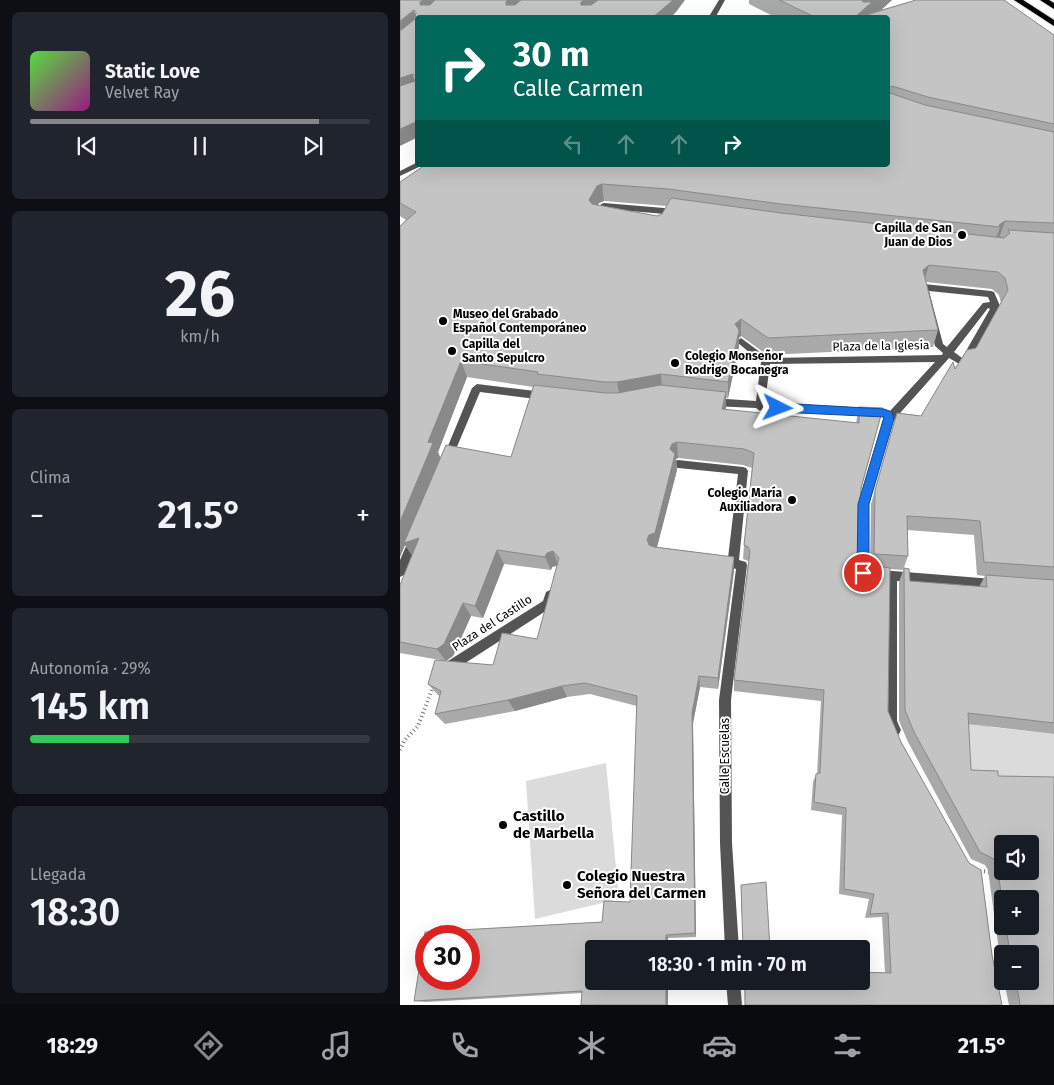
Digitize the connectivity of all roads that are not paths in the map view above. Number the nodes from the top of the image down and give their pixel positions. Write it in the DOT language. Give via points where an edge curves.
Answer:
graph roads {
  1 [pos="722,0"];
  2 [pos="1018,0"];
  3 [pos="1044,0"];
  4 [pos="1054,6"];
  5 [pos="714,15"];
  6 [pos="1054,24"];
  7 [pos="415,167"];
  8 [pos="400,174"];
  9 [pos="669,211"];
  10 [pos="687,214"];
  11 [pos="607,219"];
  12 [pos="664,220"];
  13 [pos="996,306"];
  14 [pos="741,340"];
  15 [pos="946,355"];
  16 [pos="766,361"];
  17 [pos="552,397"];
  18 [pos="699,400"];
  19 [pos="760,407"];
  20 [pos="888,422"];
  21 [pos="678,464"];
  22 [pos="443,471"];
  23 [pos="418,532"];
  24 [pos="714,560"];
  25 [pos="738,564"];
  26 [pos="400,572"];
  27 [pos="892,576"];
  28 [pos="1006,585"];
  29 [pos="552,588"];
  30 [pos="452,665"];
  31 [pos="898,738"];
  32 [pos="731,940"];
  33 [pos="734,990"];
  34 [pos="735,1005"];
  1 -- 5 [label="street"];
  2 -- 6 [label="main road"];
  3 -- 4 [label="main road"];
  7 -- 8 [label="street"];
  9 -- 10 [label="street"];
  9 -- 11 [label="street" via="604,206 598,218"];
  9 -- 12 [label="street"];
  13 -- 15 [label="street" via="986,305"];
  13 -- 15 [label="street" via="965,361"];
  13 -- 15 [label="street" via="991,294 924,287 939,346"];
  14 -- 16 [label="street"];
  15 -- 16 [label="street, Plaza de la Iglesia"];
  15 -- 20 [label="street, Plaza de la Iglesia"];
  16 -- 19 [label="street"];
  17 -- 22 [label="street" via="477,388"];
  18 -- 19 [label="street"];
  19 -- 20 [label="street" via="884,413 889,415"];
  20 -- 27 [label="street" via="864,504 863,573"];
  21 -- 25 [label="street, Calle Escuelas" via="743,471"];
  23 -- 26 [label="street"];
  24 -- 25 [label="street"];
  25 -- 32 [label="street, Calle Escuelas" via="725,700 726,842"];
  27 -- 28 [label="street"];
  27 -- 31 [label="street" via="892,721"];
  29 -- 30 [label="street, Plaza del Castillo" via="548,604"];
  33 -- 34 [label="street"];
}
